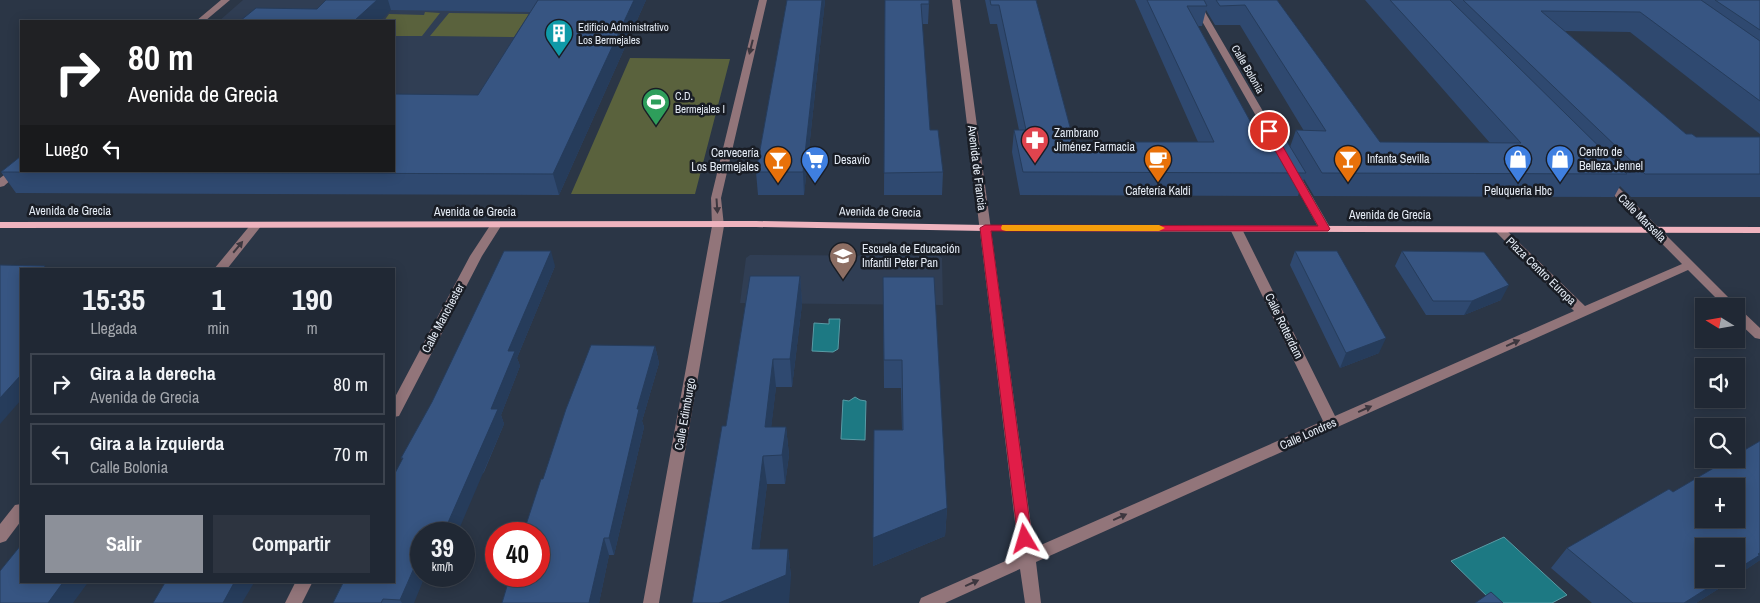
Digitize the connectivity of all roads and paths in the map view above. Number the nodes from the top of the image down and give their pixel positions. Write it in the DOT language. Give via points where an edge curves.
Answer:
graph roads {
  1 [pos="226,0"];
  2 [pos="763,0"];
  3 [pos="956,0"];
  4 [pos="1194,0"];
  5 [pos="201,20"];
  6 [pos="20,167"];
  7 [pos="1599,174"];
  8 [pos="0,184"];
  9 [pos="0,225"];
  10 [pos="256,225"];
  11 [pos="495,226"];
  12 [pos="718,226"];
  13 [pos="985,228"];
  14 [pos="1236,229"];
  15 [pos="1325,229"];
  16 [pos="1499,229"];
  17 [pos="1653,230"];
  18 [pos="1760,230"];
  19 [pos="1689,265"];
  20 [pos="221,268"];
  21 [pos="1722,298"];
  22 [pos="1583,312"];
  23 [pos="1745,321"];
  24 [pos="1760,335"];
  25 [pos="395,410"];
  26 [pos="1331,423"];
  27 [pos="20,511"];
  28 [pos="0,536"];
  29 [pos="1028,559"];
  30 [pos="303,583"];
  31 [pos="293,603"];
  32 [pos="651,603"];
  33 [pos="927,603"];
  34 [pos="1033,603"];
  1 -- 5 [label="street"];
  2 -- 12 [label="street, Calle Edimburgo, one-way" via="716,198"];
  3 -- 13 [label="street, Avenida de Francia"];
  4 -- 15 [label="street, Calle Bolonia"];
  6 -- 8 [label="street"];
  7 -- 17 [label="street, Calle Marsella"];
  9 -- 10 [label="main road, Avenida de Grecia"];
  10 -- 11 [label="main road, Avenida de Grecia"];
  20 -- 10 [label="street, one-way"];
  11 -- 12 [label="main road, Avenida de Grecia"];
  11 -- 25 [label="street, Calle Manchester"];
  12 -- 13 [label="main road, Avenida de Grecia"];
  12 -- 32 [label="street, Calle Edimburgo"];
  13 -- 14 [label="main road, Avenida de Grecia"];
  13 -- 29 [label="street, Avenida de Francia"];
  14 -- 15 [label="main road, Avenida de Grecia"];
  14 -- 26 [label="street, Calle Rotterdam"];
  15 -- 16 [label="main road, Avenida de Grecia"];
  16 -- 17 [label="main road, Avenida de Grecia"];
  16 -- 22 [label="street, Plaza Centro Europa"];
  17 -- 18 [label="main road, Avenida de Grecia"];
  17 -- 19 [label="street, Calle Marsella"];
  19 -- 21 [label="street, Calle Marsella"];
  19 -- 22 [label="street, Calle Londres"];
  26 -- 22 [label="street, Calle Londres, one-way"];
  23 -- 24 [label="street"];
  29 -- 26 [label="street, Calle Londres, one-way"];
  27 -- 28 [label="street"];
  33 -- 29 [label="street, Calle Londres, one-way"];
  29 -- 34 [label="street, Avenida de Francia"];
  30 -- 31 [label="street"];
}
